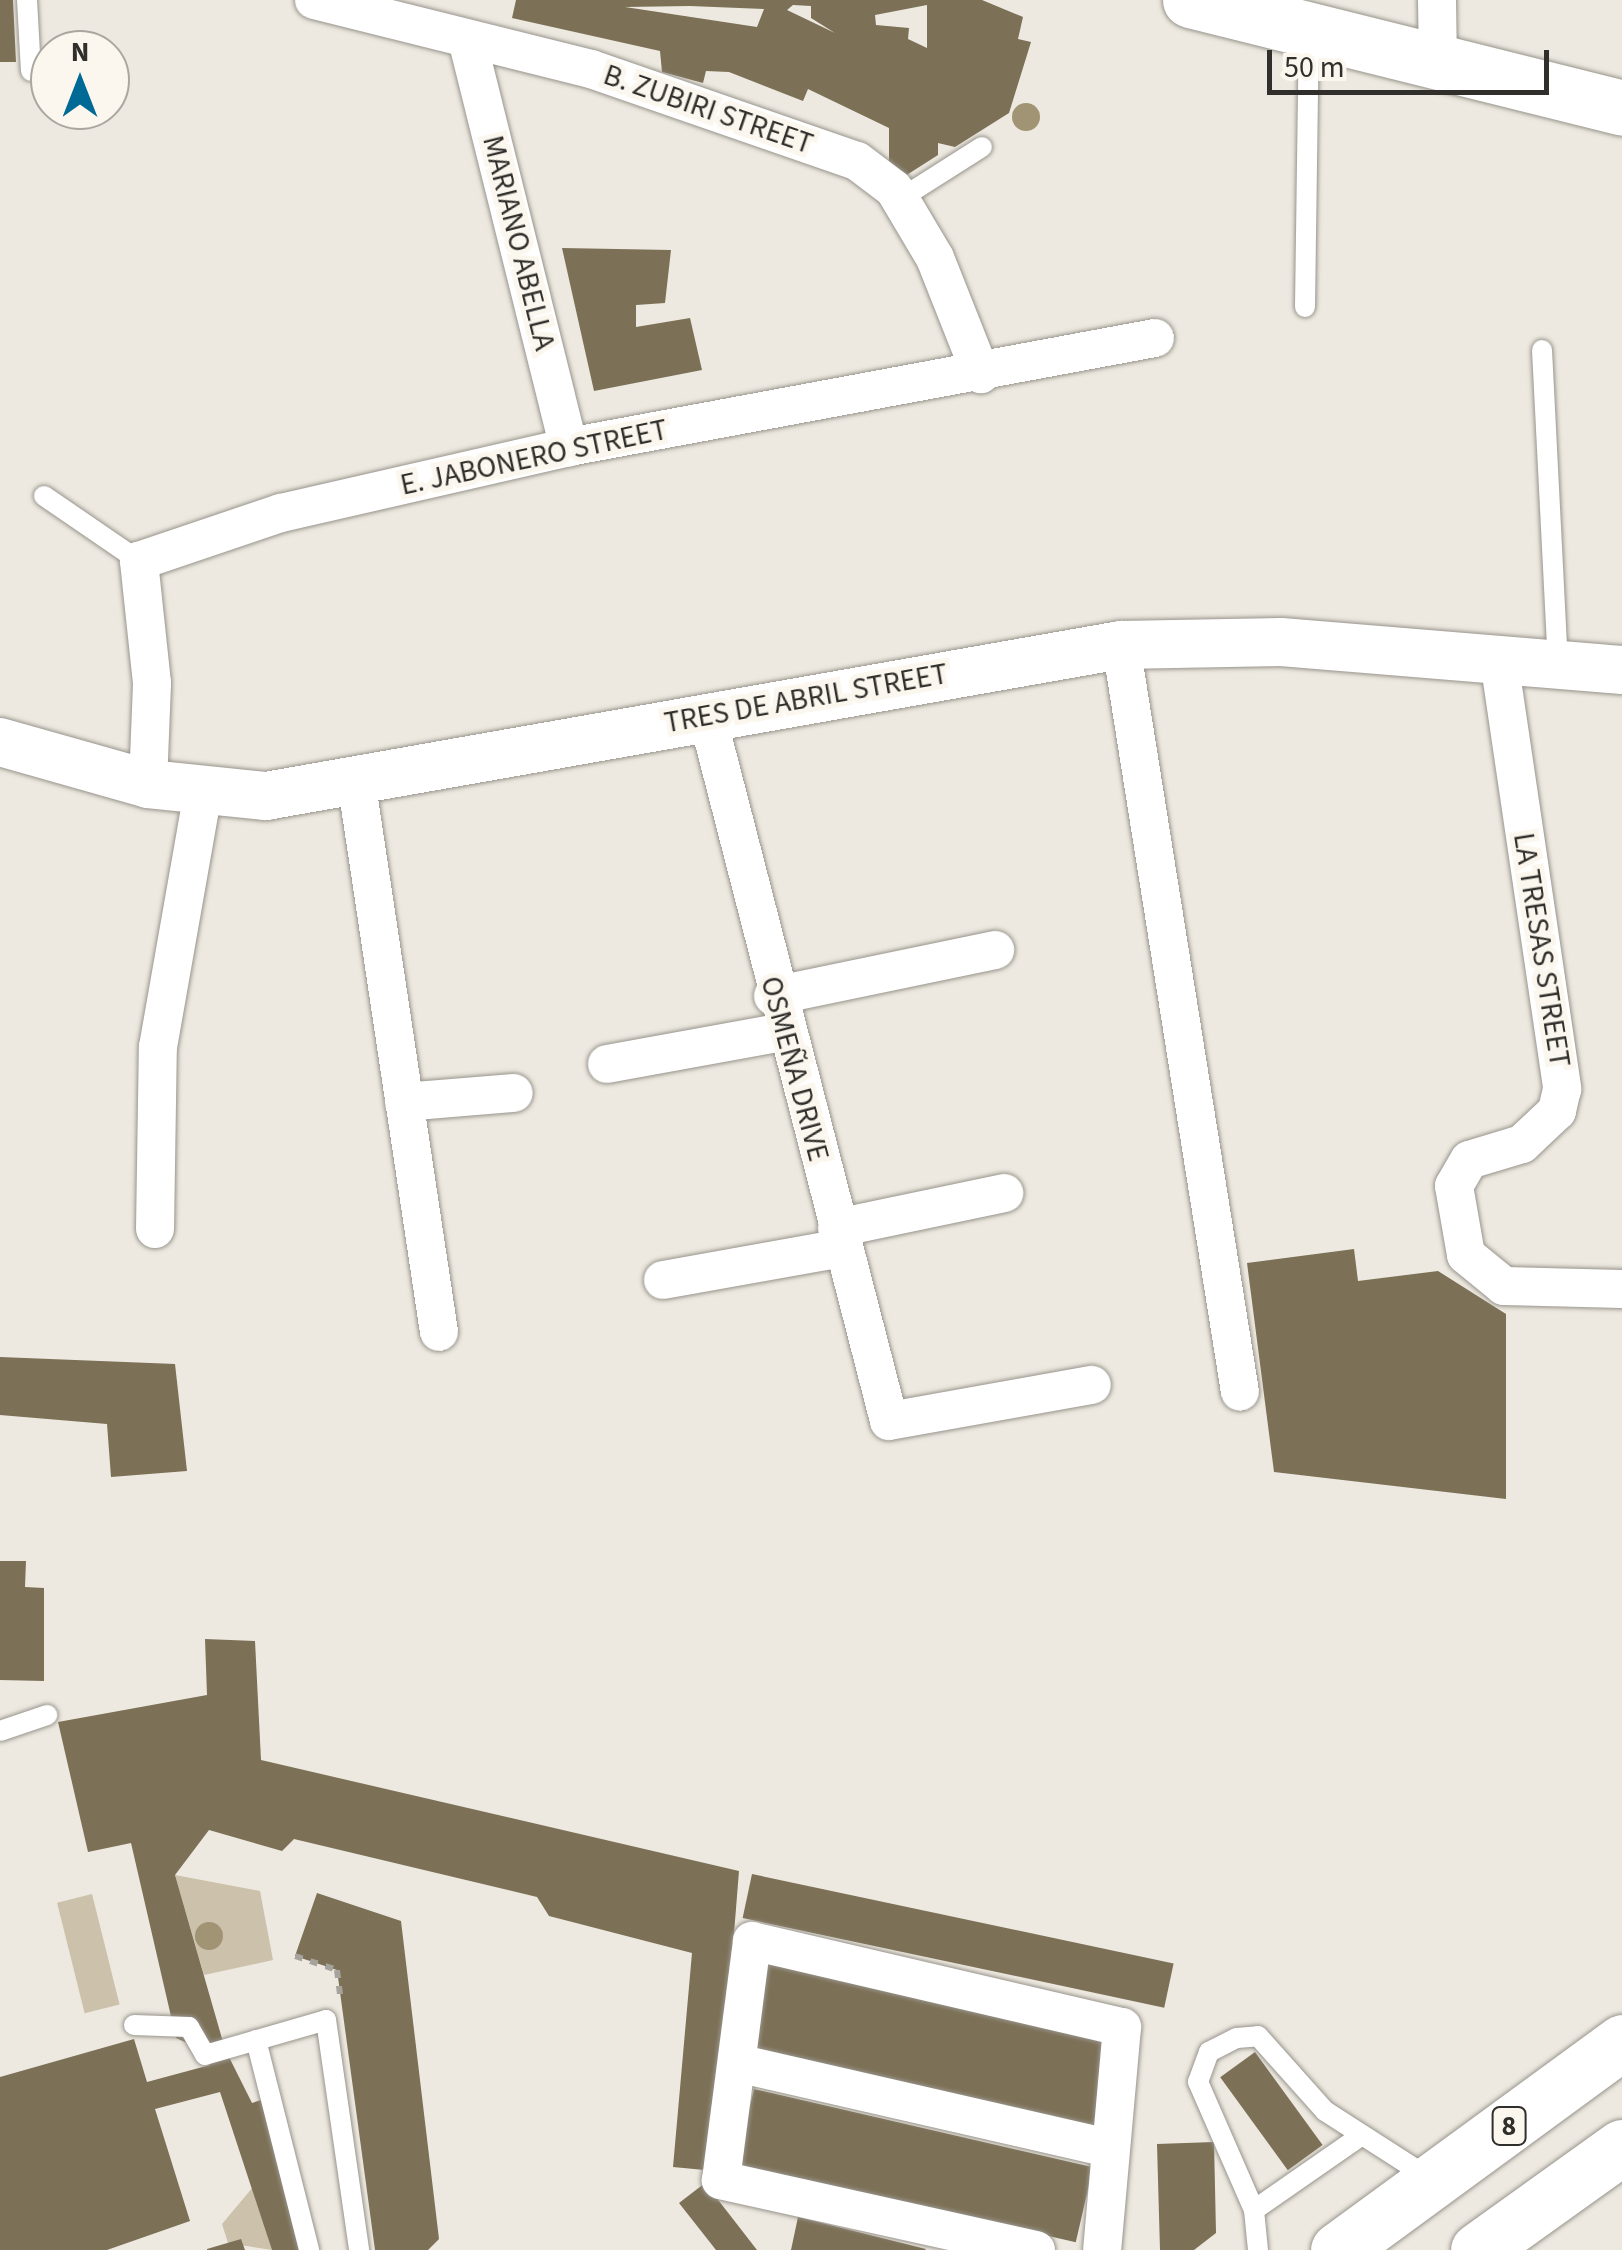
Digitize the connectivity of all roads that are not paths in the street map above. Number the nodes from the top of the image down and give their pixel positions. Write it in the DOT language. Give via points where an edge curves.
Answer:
graph roads {
  1 [pos="27,0"];
  2 [pos="314,0"];
  3 [pos="1190,0"];
  4 [pos="1437,0"];
  5 [pos="1309,30"];
  6 [pos="467,38"];
  7 [pos="30,52"];
  8 [pos="1438,62"];
  9 [pos="1622,108"];
  10 [pos="982,147"];
  11 [pos="900,199"];
  12 [pos="1306,306"];
  13 [pos="1156,338"];
  14 [pos="1542,350"];
  15 [pos="980,374"];
  16 [pos="569,447"];
  17 [pos="44,496"];
  18 [pos="139,562"];
  19 [pos="1121,645"];
  20 [pos="1499,660"];
  21 [pos="1558,666"];
  22 [pos="1622,670"];
  23 [pos="707,715"];
  24 [pos="0,742"];
  25 [pos="148,784"];
  26 [pos="358,786"];
  27 [pos="203,792"];
  28 [pos="996,950"];
  29 [pos="778,1014"];
  30 [pos="607,1064"];
  31 [pos="514,1093"];
  32 [pos="404,1102"];
  33 [pos="1004,1192"];
  34 [pos="155,1229"];
  35 [pos="840,1238"];
  36 [pos="662,1280"];
  37 [pos="1622,1288"];
  38 [pos="439,1332"];
  39 [pos="1092,1385"];
  40 [pos="1240,1392"];
  41 [pos="47,1715"];
  42 [pos="0,1731"];
  43 [pos="134,2025"];
  44 [pos="256,2040"];
  45 [pos="1622,2042"];
  46 [pos="737,2064"];
  47 [pos="1359,2137"];
  48 [pos="1622,2147"];
  49 [pos="1108,2148"];
  50 [pos="1434,2180"];
  51 [pos="1254,2210"];
  52 [pos="1344,2248"];
  53 [pos="308,2250"];
  54 [pos="359,2250"];
  55 [pos="1036,2250"];
  56 [pos="1102,2250"];
  57 [pos="1258,2250"];
  58 [pos="1478,2250"];
  1 -- 7 [label="lane"];
  2 -- 6 [label="street, B. ZUBIRI STREET"];
  3 -- 5 [label="main road"];
  4 -- 8 [label="street"];
  5 -- 8 [label="main road"];
  5 -- 12 [label="lane"];
  6 -- 11 [label="street, B. ZUBIRI STREET" via="590,69 856,161"];
  6 -- 16 [label="street, MARIANO ABELLA"];
  8 -- 9 [label="main road"];
  10 -- 11 [label="lane"];
  11 -- 15 [label="street, B. ZUBIRI STREET" via="935,258"];
  13 -- 15 [label="street, E. JABONERO STREET"];
  14 -- 21 [label="lane"];
  15 -- 16 [label="street, E. JABONERO STREET"];
  16 -- 18 [label="street, E. JABONERO STREET" via="281,512"];
  17 -- 18 [label="lane"];
  18 -- 25 [label="street" via="152,684"];
  19 -- 20 [label="street, TRES DE ABRIL STREET" via="1281,642"];
  19 -- 23 [label="street, TRES DE ABRIL STREET"];
  19 -- 40 [label="street"];
  20 -- 21 [label="street, TRES DE ABRIL STREET"];
  20 -- 37 [label="street, LA TRESAS STREET" via="1562,1088 1556,1110 1522,1144 1469,1160 1454,1186 1466,1254 1504,1286"];
  21 -- 22 [label="street, TRES DE ABRIL STREET"];
  23 -- 26 [label="street, TRES DE ABRIL STREET"];
  23 -- 29 [label="street, OSMEÑA DRIVE"];
  24 -- 25 [label="street, TRES DE ABRIL STREET"];
  25 -- 27 [label="street, TRES DE ABRIL STREET"];
  26 -- 27 [label="street, TRES DE ABRIL STREET"];
  26 -- 32 [label="street"];
  27 -- 34 [label="street" via="158,1047"];
  28 -- 29 [label="street"];
  29 -- 30 [label="street"];
  29 -- 35 [label="street, OSMEÑA DRIVE"];
  31 -- 32 [label="street"];
  32 -- 38 [label="street"];
  33 -- 35 [label="street"];
  35 -- 36 [label="street"];
  35 -- 39 [label="street, OSMEÑA DRIVE" via="889,1421"];
  41 -- 42 [label="lane"];
  43 -- 44 [label="lane" via="189,2027 205,2055"];
  44 -- 53 [label="lane"];
  44 -- 54 [label="lane" via="326,2020"];
  45 -- 50 [label="main road, 8"];
  46 -- 49 [label="street"];
  46 -- 49 [label="street" via="752,1941 1122,2026"];
  46 -- 55 [label="street" via="722,2180"];
  47 -- 50 [label="lane"];
  47 -- 51 [label="lane"];
  47 -- 51 [label="lane" via="1258,2036 1209,2052 1198,2082"];
  48 -- 58 [label="main road"];
  49 -- 56 [label="street"];
  50 -- 52 [label="main road, 8"];
  51 -- 57 [label="lane"];
}
